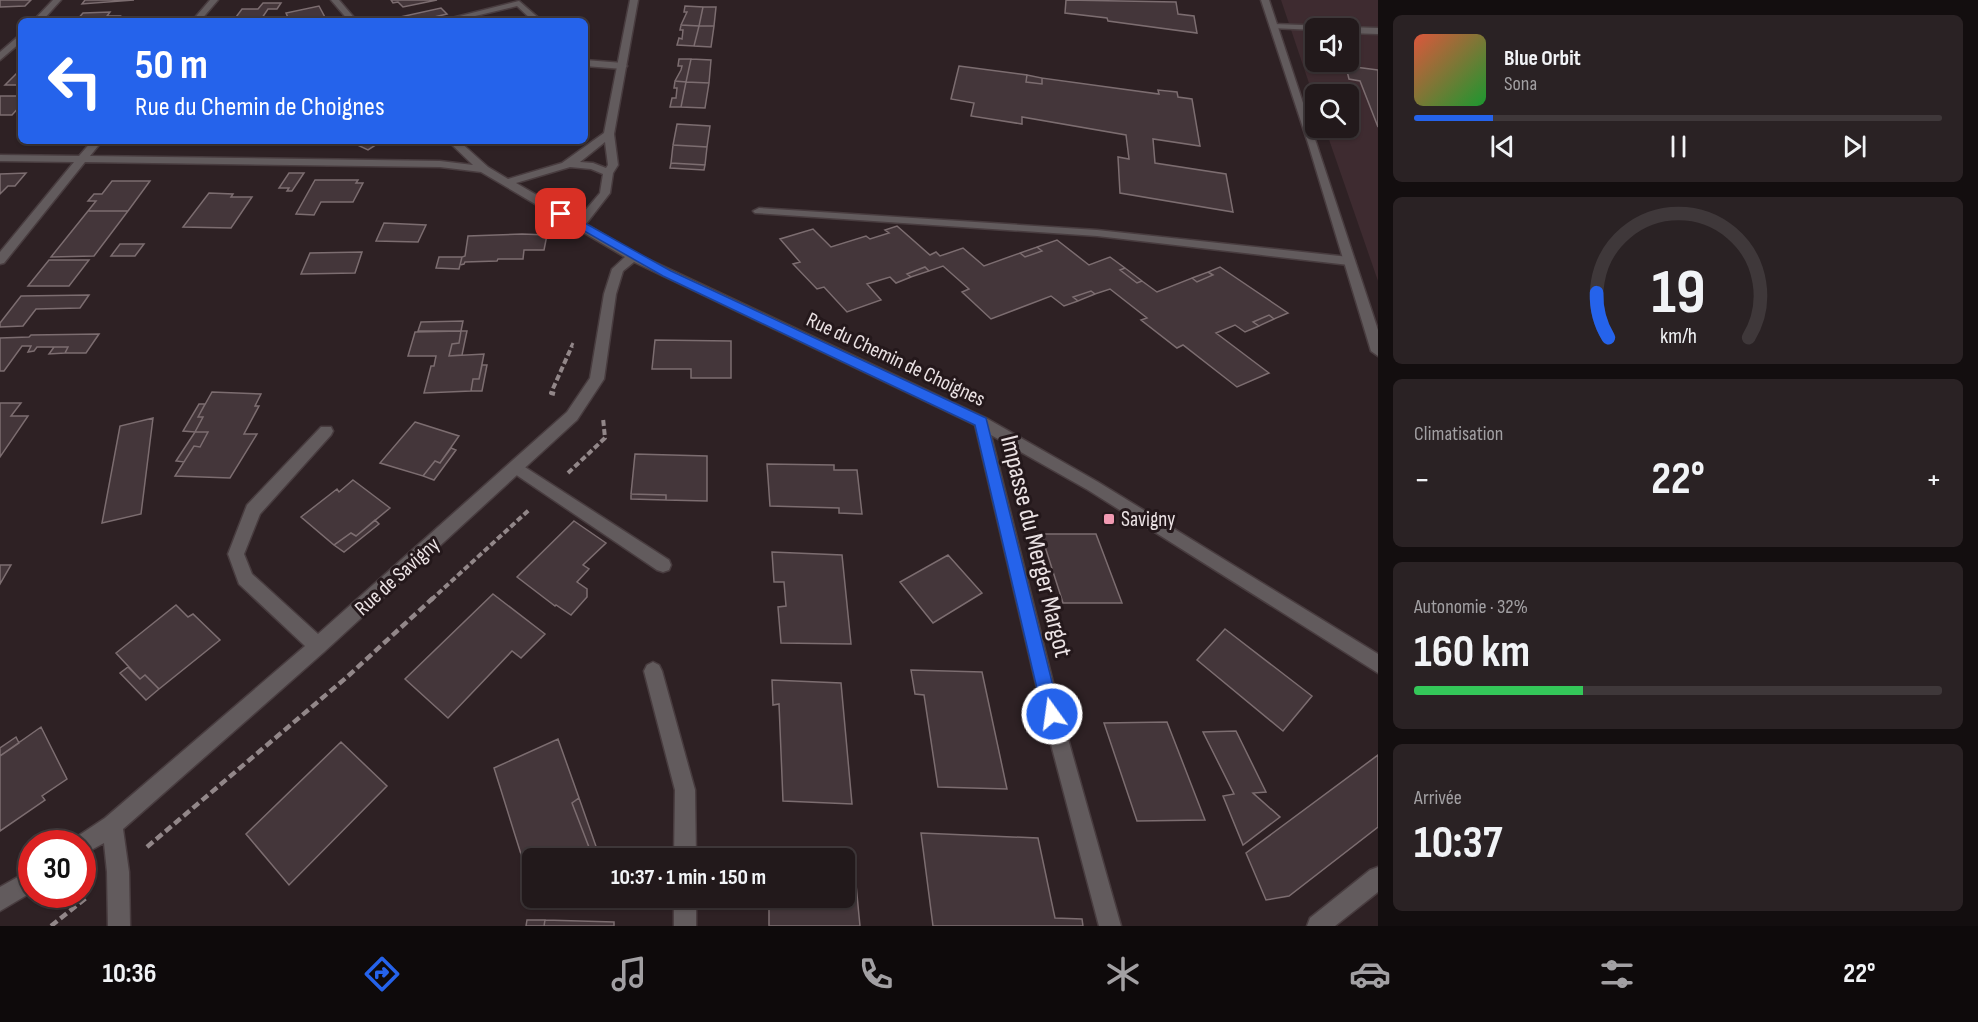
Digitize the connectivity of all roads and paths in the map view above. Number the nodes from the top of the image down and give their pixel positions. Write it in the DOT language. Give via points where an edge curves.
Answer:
graph roads {
  1 [pos="57,0"];
  2 [pos="214,0"];
  3 [pos="335,0"];
  4 [pos="634,0"];
  5 [pos="1265,0"];
  6 [pos="40,18"];
  7 [pos="199,18"];
  8 [pos="350,18"];
  9 [pos="456,18"];
  10 [pos="535,18"];
  11 [pos="1274,26"];
  12 [pos="1305,27"];
  13 [pos="1359,30"];
  14 [pos="1378,31"];
  15 [pos="18,37"];
  16 [pos="10,38"];
  17 [pos="18,40"];
  18 [pos="0,57"];
  19 [pos="588,63"];
  20 [pos="623,66"];
  21 [pos="609,134"];
  22 [pos="94,144"];
  23 [pos="456,144"];
  24 [pos="0,158"];
  25 [pos="81,160"];
  26 [pos="568,164"];
  27 [pos="484,169"];
  28 [pos="608,173"];
  29 [pos="508,183"];
  30 [pos="759,210"];
  31 [pos="579,225"];
  32 [pos="633,256"];
  33 [pos="0,260"];
  34 [pos="1349,261"];
  35 [pos="1378,351"];
  36 [pos="603,415"];
  37 [pos="981,422"];
  38 [pos="326,431"];
  39 [pos="518,468"];
  40 [pos="551,489"];
  41 [pos="663,565"];
  42 [pos="318,646"];
  43 [pos="1378,664"];
  44 [pos="653,671"];
  45 [pos="112,825"];
  46 [pos="96,836"];
  47 [pos="685,848"];
  48 [pos="118,872"];
  49 [pos="1378,878"];
  50 [pos="18,888"];
  51 [pos="0,900"];
  52 [pos="685,908"];
  53 [pos="51,926"];
  54 [pos="119,926"];
  55 [pos="685,926"];
  56 [pos="1110,926"];
  57 [pos="1318,926"];
  1 -- 6 [label="street"];
  2 -- 7 [label="street"];
  3 -- 8 [label="street"];
  4 -- 20 [label="street"];
  5 -- 11 [label="street"];
  9 -- 10 [label="street" via="519,3"];
  11 -- 12 [label="street"];
  11 -- 34 [label="street"];
  13 -- 14 [label="street"];
  15 -- 16 [label="street"];
  17 -- 18 [label="street"];
  19 -- 20 [label="street"];
  20 -- 21 [label="street"];
  21 -- 26 [label="street"];
  21 -- 28 [label="street" via="613,165"];
  22 -- 25 [label="street"];
  23 -- 27 [label="street, Rue du Chemin de Choignes"];
  24 -- 25 [label="street"];
  25 -- 27 [label="street" via="440,164"];
  25 -- 33 [label="street"];
  26 -- 28 [label="street" via="593,166"];
  26 -- 29 [label="street" via="523,175"];
  27 -- 29 [label="street, Rue du Chemin de Choignes"];
  28 -- 31 [label="street" via="605,193"];
  29 -- 31 [label="street, Rue du Chemin de Choignes"];
  30 -- 34 [label="street" via="1097,233"];
  31 -- 32 [label="street, Rue du Chemin de Choignes"];
  32 -- 37 [label="street, Rue du Chemin de Choignes"];
  32 -- 39 [label="street, Rue de Savigny" via="618,269 610,294 597,379 572,416"];
  34 -- 35 [label="street"];
  36 -- 40 [label="path" via="604,438"];
  37 -- 43 [label="street, Rue du Chemin de Choignes" via="1093,486"];
  37 -- 56 [label="street, Impasse du Merger Margot" via="1052,714"];
  38 -- 42 [label="street" via="253,510 236,554 245,579"];
  39 -- 40 [label="street"];
  39 -- 42 [label="street, Rue de Savigny"];
  40 -- 41 [label="street"];
  40 -- 48 [label="path" via="347,677"];
  42 -- 45 [label="street, Rue de Savigny"];
  44 -- 47 [label="street" via="685,790"];
  45 -- 46 [label="street, Rue de Savigny"];
  45 -- 48 [label="street"];
  48 -- 53 [label="path"];
  48 -- 54 [label="street"];
  49 -- 57 [label="street"];
  50 -- 51 [label="street"];
  52 -- 55 [label="street"];
}
